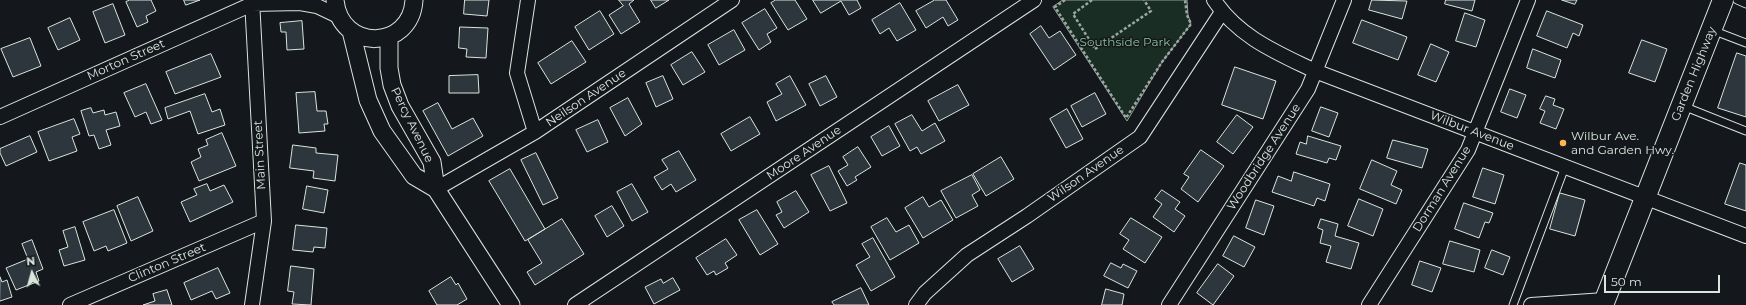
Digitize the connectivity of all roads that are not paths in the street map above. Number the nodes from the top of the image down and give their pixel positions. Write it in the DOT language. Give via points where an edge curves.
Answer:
graph roads {
  1 [pos="414,0"];
  2 [pos="528,0"];
  3 [pos="732,0"];
  4 [pos="1034,0"];
  5 [pos="1344,0"];
  6 [pos="1528,0"];
  7 [pos="1724,0"];
  8 [pos="1737,0"];
  9 [pos="255,1"];
  10 [pos="1746,4"];
  11 [pos="1218,6"];
  12 [pos="337,8"];
  13 [pos="1712,30"];
  14 [pos="351,31"];
  15 [pos="388,37"];
  16 [pos="1746,43"];
  17 [pos="1315,71"];
  18 [pos="1681,105"];
  19 [pos="0,117"];
  20 [pos="1746,130"];
  21 [pos="535,132"];
  22 [pos="1476,132"];
  23 [pos="1565,167"];
  24 [pos="436,189"];
  25 [pos="1646,197"];
  26 [pos="264,221"];
  27 [pos="1746,236"];
  28 [pos="1604,303"];
  29 [pos="70,305"];
  30 [pos="252,305"];
  31 [pos="511,305"];
  32 [pos="575,305"];
  33 [pos="916,305"];
  34 [pos="1169,305"];
  35 [pos="1369,305"];
  36 [pos="1513,305"];
  37 [pos="1531,305"];
  1 -- 15 [label="street" via="408,20 400,30"];
  2 -- 21 [label="street" via="517,73"];
  3 -- 21 [label="street, Neilson Avenue"];
  4 -- 32 [label="street, Moore Avenue"];
  5 -- 17 [label="street, Woodbridge Avenue"];
  6 -- 22 [label="street, Dorman Avenue"];
  7 -- 13 [label="main road, Garden Highway"];
  8 -- 10 [label="lane"];
  9 -- 12 [label="street, Morton Street"];
  9 -- 19 [label="street, Morton Street"];
  9 -- 26 [label="street, Main Street"];
  11 -- 17 [label="street, Wilbur Avenue" via="1244,32 1262,45"];
  11 -- 33 [label="street, Wilson Avenue" via="1140,137 966,255"];
  12 -- 14 [label="street"];
  13 -- 16 [label="lane"];
  13 -- 18 [label="main road, Garden Highway"];
  14 -- 15 [label="street" via="363,37"];
  14 -- 24 [label="street, Percy Avenue" via="368,100 382,131 414,176"];
  15 -- 24 [label="street, Percy Avenue" via="392,85 400,106 432,162"];
  17 -- 22 [label="street, Wilbur Avenue"];
  17 -- 34 [label="street, Woodbridge Avenue" via="1308,89"];
  18 -- 20 [label="lane"];
  18 -- 25 [label="main road, Garden Highway"];
  21 -- 24 [label="street, Neilson Avenue"];
  22 -- 23 [label="street, Wilbur Avenue"];
  22 -- 35 [label="street, Dorman Avenue" via="1468,150"];
  23 -- 25 [label="street, Wilbur Avenue"];
  23 -- 36 [label="lane"];
  24 -- 31 [label="street, Percy Avenue"];
  25 -- 27 [label="street, Wilbur Avenue"];
  25 -- 28 [label="main road, Garden Highway"];
  26 -- 29 [label="street, Clinton Street"];
  26 -- 30 [label="street, Main Street"];
  28 -- 37 [label="street"];
}
